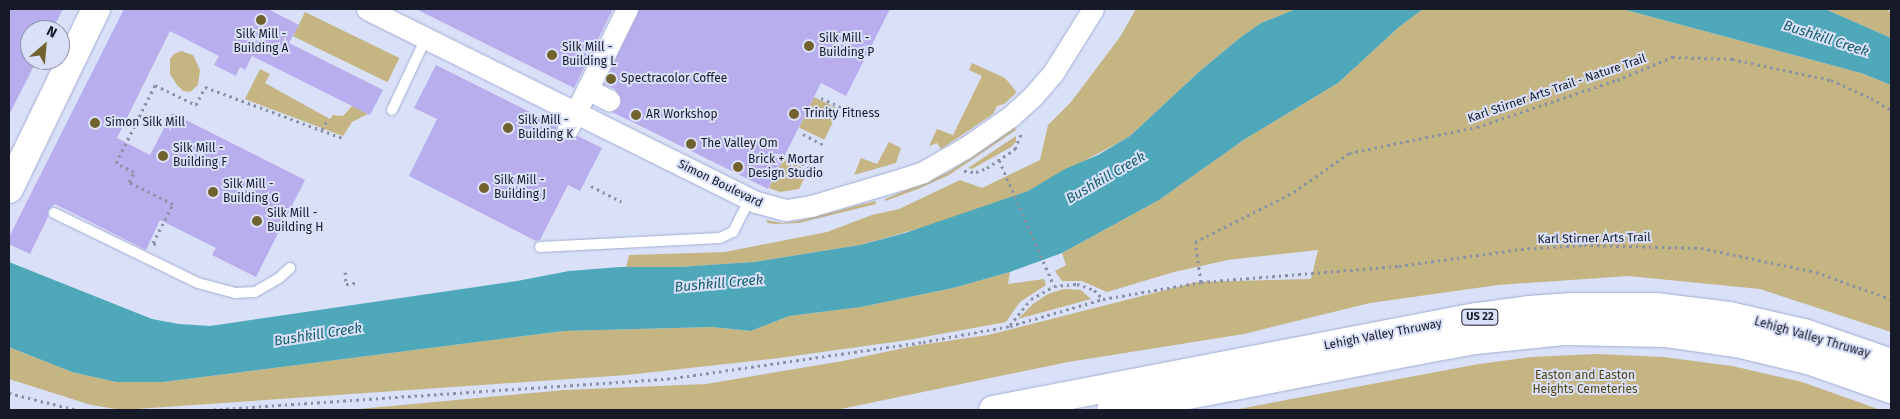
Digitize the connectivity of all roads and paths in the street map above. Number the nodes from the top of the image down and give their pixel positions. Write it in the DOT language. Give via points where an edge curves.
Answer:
graph roads {
  1 [pos="96,9"];
  2 [pos="367,9"];
  3 [pos="628,9"];
  4 [pos="1093,9"];
  5 [pos="426,38"];
  6 [pos="587,89"];
  7 [pos="821,98"];
  8 [pos="609,100"];
  9 [pos="842,108"];
  10 [pos="392,110"];
  11 [pos="1891,110"];
  12 [pos="328,118"];
  13 [pos="572,120"];
  14 [pos="1022,127"];
  15 [pos="322,130"];
  16 [pos="803,134"];
  17 [pos="345,139"];
  18 [pos="824,145"];
  19 [pos="790,158"];
  20 [pos="999,160"];
  21 [pos="812,168"];
  22 [pos="961,169"];
  23 [pos="591,186"];
  24 [pos="9,188"];
  25 [pos="750,199"];
  26 [pos="621,201"];
  27 [pos="54,213"];
  28 [pos="540,247"];
  29 [pos="150,260"];
  30 [pos="290,268"];
  31 [pos="345,272"];
  32 [pos="1201,282"];
  33 [pos="356,283"];
  34 [pos="1054,286"];
  35 [pos="1891,298"];
  36 [pos="1103,299"];
  37 [pos="1010,326"];
  38 [pos="1891,363"];
  39 [pos="1891,389"];
  40 [pos="9,393"];
  41 [pos="77,410"];
  42 [pos="207,410"];
  43 [pos="993,410"];
  44 [pos="1111,410"];
  1 -- 24 [label="main road"];
  2 -- 5 [label="street, Simon Boulevard"];
  3 -- 6 [label="street"];
  4 -- 25 [label="street, Simon Boulevard" via="1052,73 1033,96 1011,116 943,161 902,179 804,208 786,210 764,206"];
  5 -- 10 [label="lane"];
  5 -- 13 [label="street, Simon Boulevard"];
  6 -- 8 [label="street"];
  6 -- 13 [label="street"];
  7 -- 9 [label="path"];
  11 -- 32 [label="path, Karl Stirner Arts Trail - Nature Trail" via="1831,80 1732,60 1672,58 1476,127 1349,153 1294,192 1195,242"];
  12 -- 15 [label="path"];
  13 -- 25 [label="street, Simon Boulevard"];
  14 -- 20 [label="path" via="1015,149"];
  15 -- 17 [label="path"];
  15 -- 29 [label="path" via="205,87 196,105 155,85 116,163 134,172 129,182 173,204 153,243 158,245"];
  16 -- 18 [label="path"];
  19 -- 21 [label="path"];
  20 -- 22 [label="path" via="976,172"];
  20 -- 34 [label="path"];
  23 -- 26 [label="path"];
  25 -- 28 [label="lane" via="733,232 720,238"];
  27 -- 29 [label="lane"];
  29 -- 30 [label="lane" via="198,283 236,293 255,292"];
  31 -- 33 [label="path" via="346,284"];
  32 -- 35 [label="path, Karl Stirner Arts Trail" via="1399,266 1521,249 1584,245 1676,247 1700,248 1799,268"];
  32 -- 36 [label="path, Karl Stirner Arts Trail"];
  34 -- 36 [label="path" via="1077,284 1094,290"];
  34 -- 37 [label="path" via="1030,299"];
  36 -- 37 [label="path, Karl Stirner Arts Trail"];
  37 -- 42 [label="path, Karl Stirner Arts Trail" via="923,342 674,378"];
  38 -- 43 [label="main road, Lehigh Valley Thruway / US 22" via="1804,333 1729,316 1654,307 1572,307 1477,317"];
  39 -- 44 [label="main road, Lehigh Valley Thruway / US 22" via="1808,360 1736,343 1665,334 1580,331 1519,335 1430,348"];
  40 -- 41 [label="path"];
}
